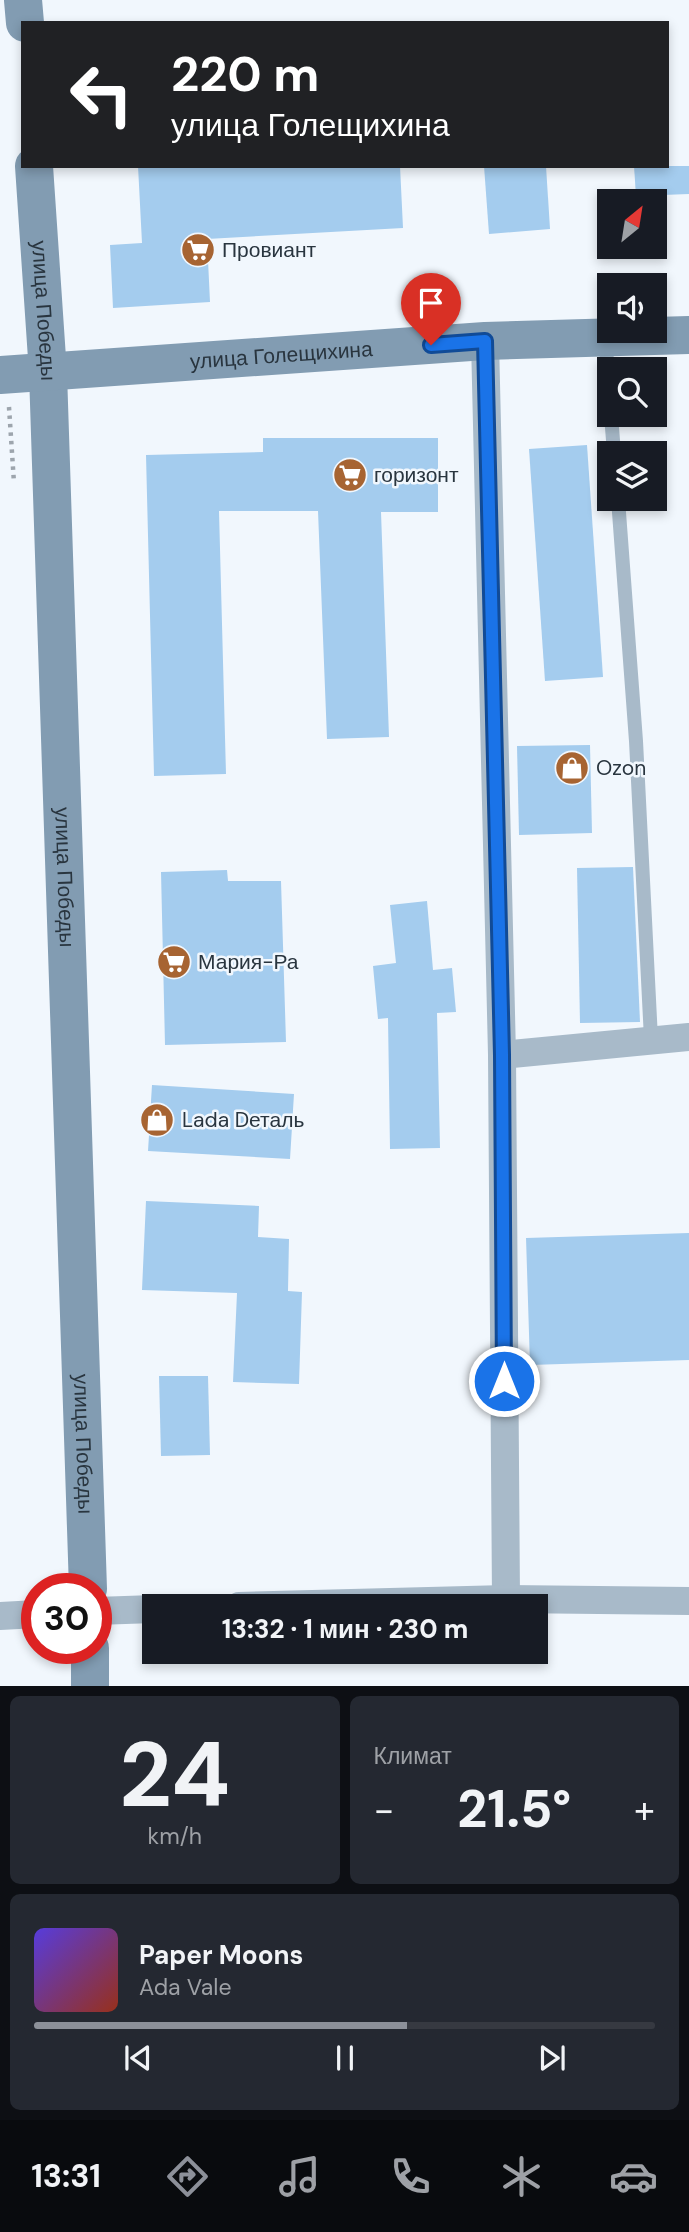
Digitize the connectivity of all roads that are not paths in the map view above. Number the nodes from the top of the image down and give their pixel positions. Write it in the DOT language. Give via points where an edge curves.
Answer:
graph roads {
  1 [pos="23,0"];
  2 [pos="25,21"];
  3 [pos="34,168"];
  4 [pos="689,335"];
  5 [pos="667,336"];
  6 [pos="597,337"];
  7 [pos="485,341"];
  8 [pos="48,373"];
  9 [pos="0,375"];
  10 [pos="619,511"];
  11 [pos="689,1037"];
  12 [pos="651,1039"];
  13 [pos="502,1055"];
  14 [pos="87,1573"];
  15 [pos="506,1594"];
  16 [pos="548,1599"];
  17 [pos="689,1601"];
  18 [pos="142,1609"];
  19 [pos="112,1610"];
  20 [pos="21,1615"];
  21 [pos="0,1616"];
  22 [pos="90,1664"];
  23 [pos="90,1686"];
  1 -- 2 [label="street"];
  3 -- 8 [label="street, улица Победы"];
  4 -- 5 [label="street, улица Голещихина"];
  6 -- 7 [label="street, улица Голещихина"];
  7 -- 8 [label="street, улица Голещихина"];
  7 -- 13 [label="street"];
  8 -- 9 [label="street, улица Голещихина"];
  8 -- 14 [label="street, улица Победы"];
  10 -- 12 [label="lane"];
  11 -- 12 [label="street"];
  12 -- 13 [label="street"];
  13 -- 15 [label="street"];
  16 -- 17 [label="street"];
  18 -- 19 [label="street"];
  20 -- 21 [label="street"];
  22 -- 23 [label="street"];
}
